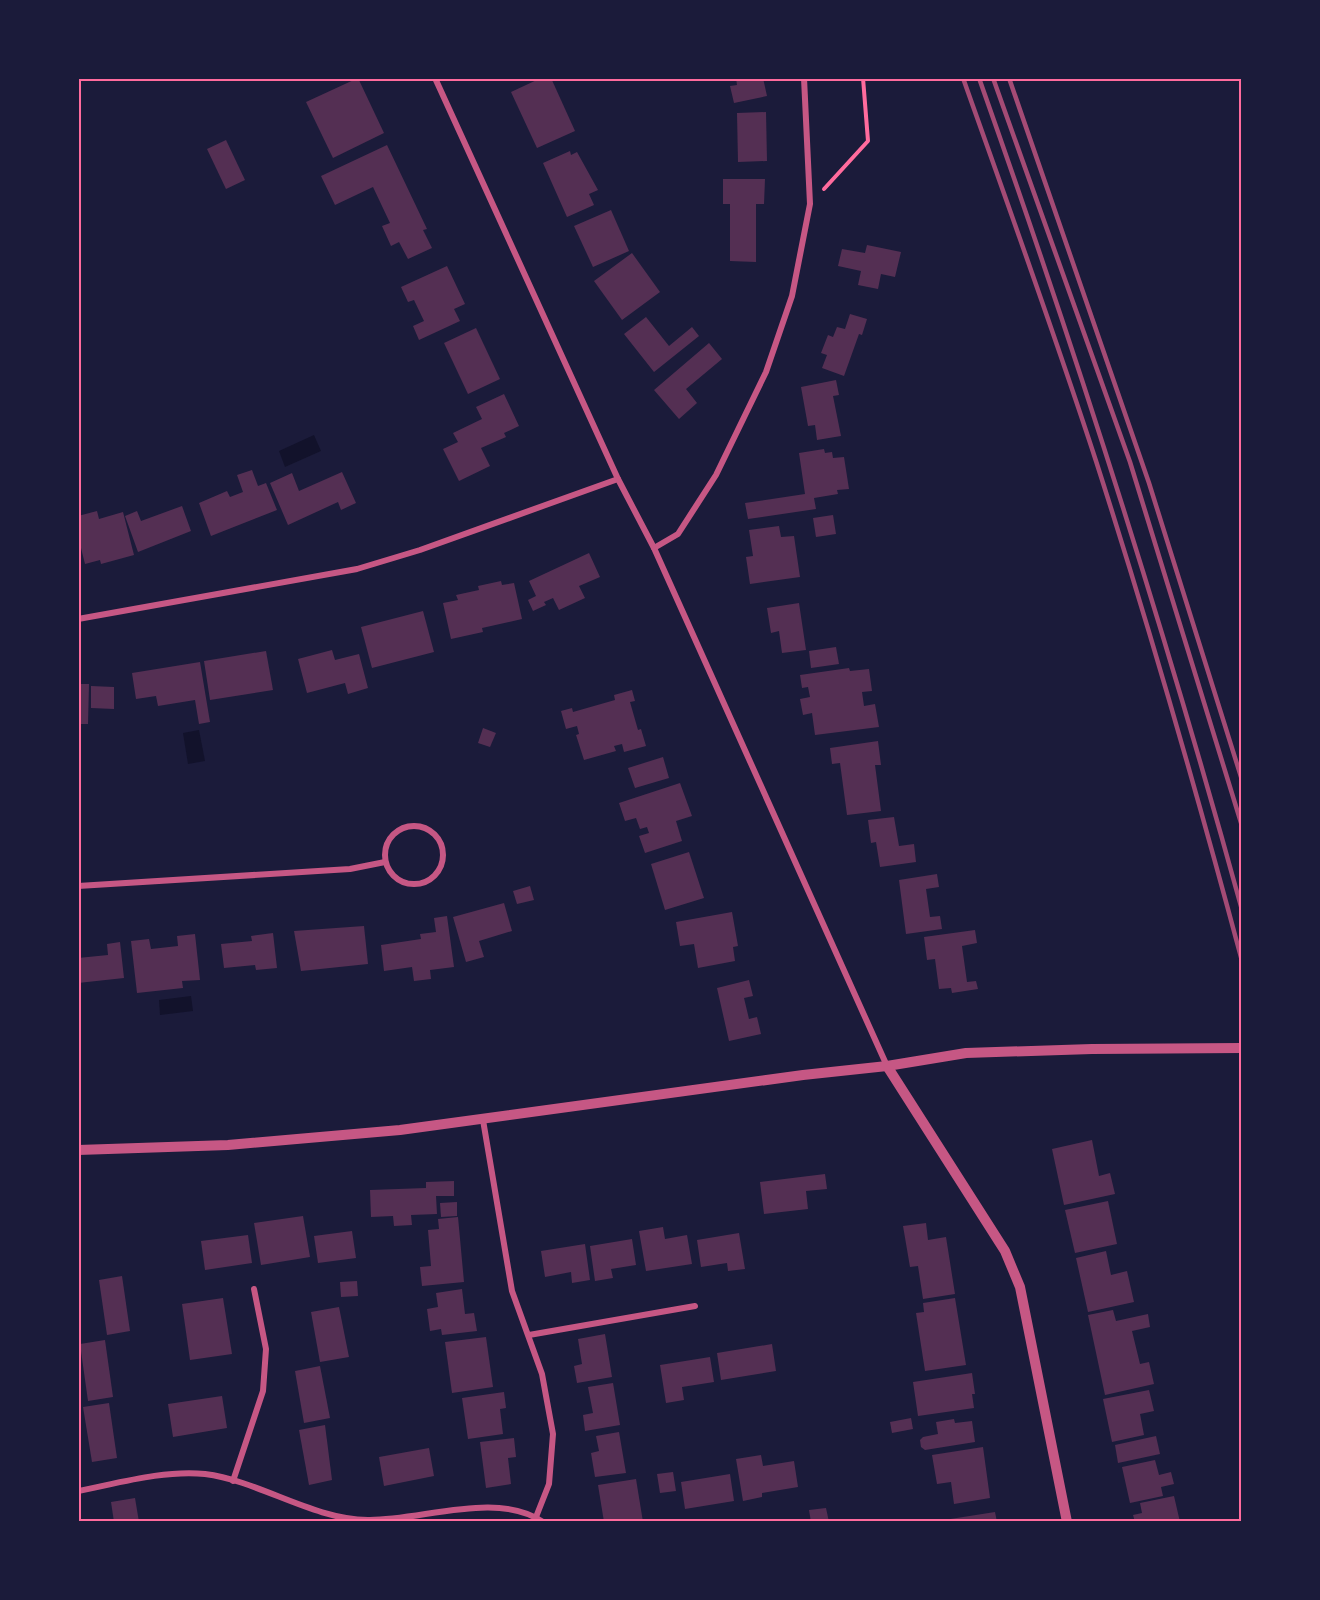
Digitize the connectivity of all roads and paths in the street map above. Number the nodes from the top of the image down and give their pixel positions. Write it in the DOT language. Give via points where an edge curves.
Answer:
graph roads {
  1 [pos="435,78"];
  2 [pos="804,78"];
  3 [pos="863,78"];
  4 [pos="810,204"];
  5 [pos="618,479"];
  6 [pos="654,548"];
  7 [pos="78,619"];
  8 [pos="384,862"];
  9 [pos="78,886"];
  10 [pos="1242,1048"];
  11 [pos="887,1066"];
  12 [pos="483,1120"];
  13 [pos="78,1150"];
  14 [pos="254,1288"];
  15 [pos="695,1306"];
  16 [pos="529,1335"];
  17 [pos="232,1481"];
  18 [pos="78,1491"];
  19 [pos="536,1517"];
  20 [pos="366,1521"];
  21 [pos="543,1522"];
  22 [pos="1067,1522"];
  1 -- 5 [label="street"];
  2 -- 4 [label="street"];
  3 -- 4 [label="path" via="868,141"];
  4 -- 6 [label="street" via="792,296 749,411 716,475 678,534"];
  5 -- 6 [label="street"];
  5 -- 7 [label="street" via="357,569"];
  6 -- 11 [label="street"];
  8 -- 8 [label="street" via="389,839 407,826 430,831 443,849 439,872 420,885 398,880"];
  8 -- 9 [label="street" via="350,869"];
  10 -- 11 [label="street" via="966,1053"];
  11 -- 12 [label="street"];
  11 -- 22 [label="street" via="1005,1251 1020,1287"];
  12 -- 13 [label="street" via="228,1146"];
  12 -- 16 [label="street" via="512,1291"];
  14 -- 17 [label="street" via="266,1349 263,1391"];
  15 -- 16 [label="street"];
  16 -- 19 [label="street" via="542,1374 553,1434 549,1484"];
  17 -- 18 [label="street" via="184,1473"];
  17 -- 20 [label="street"];
  19 -- 20 [label="street" via="481,1508"];
  19 -- 21 [label="street"];
}
